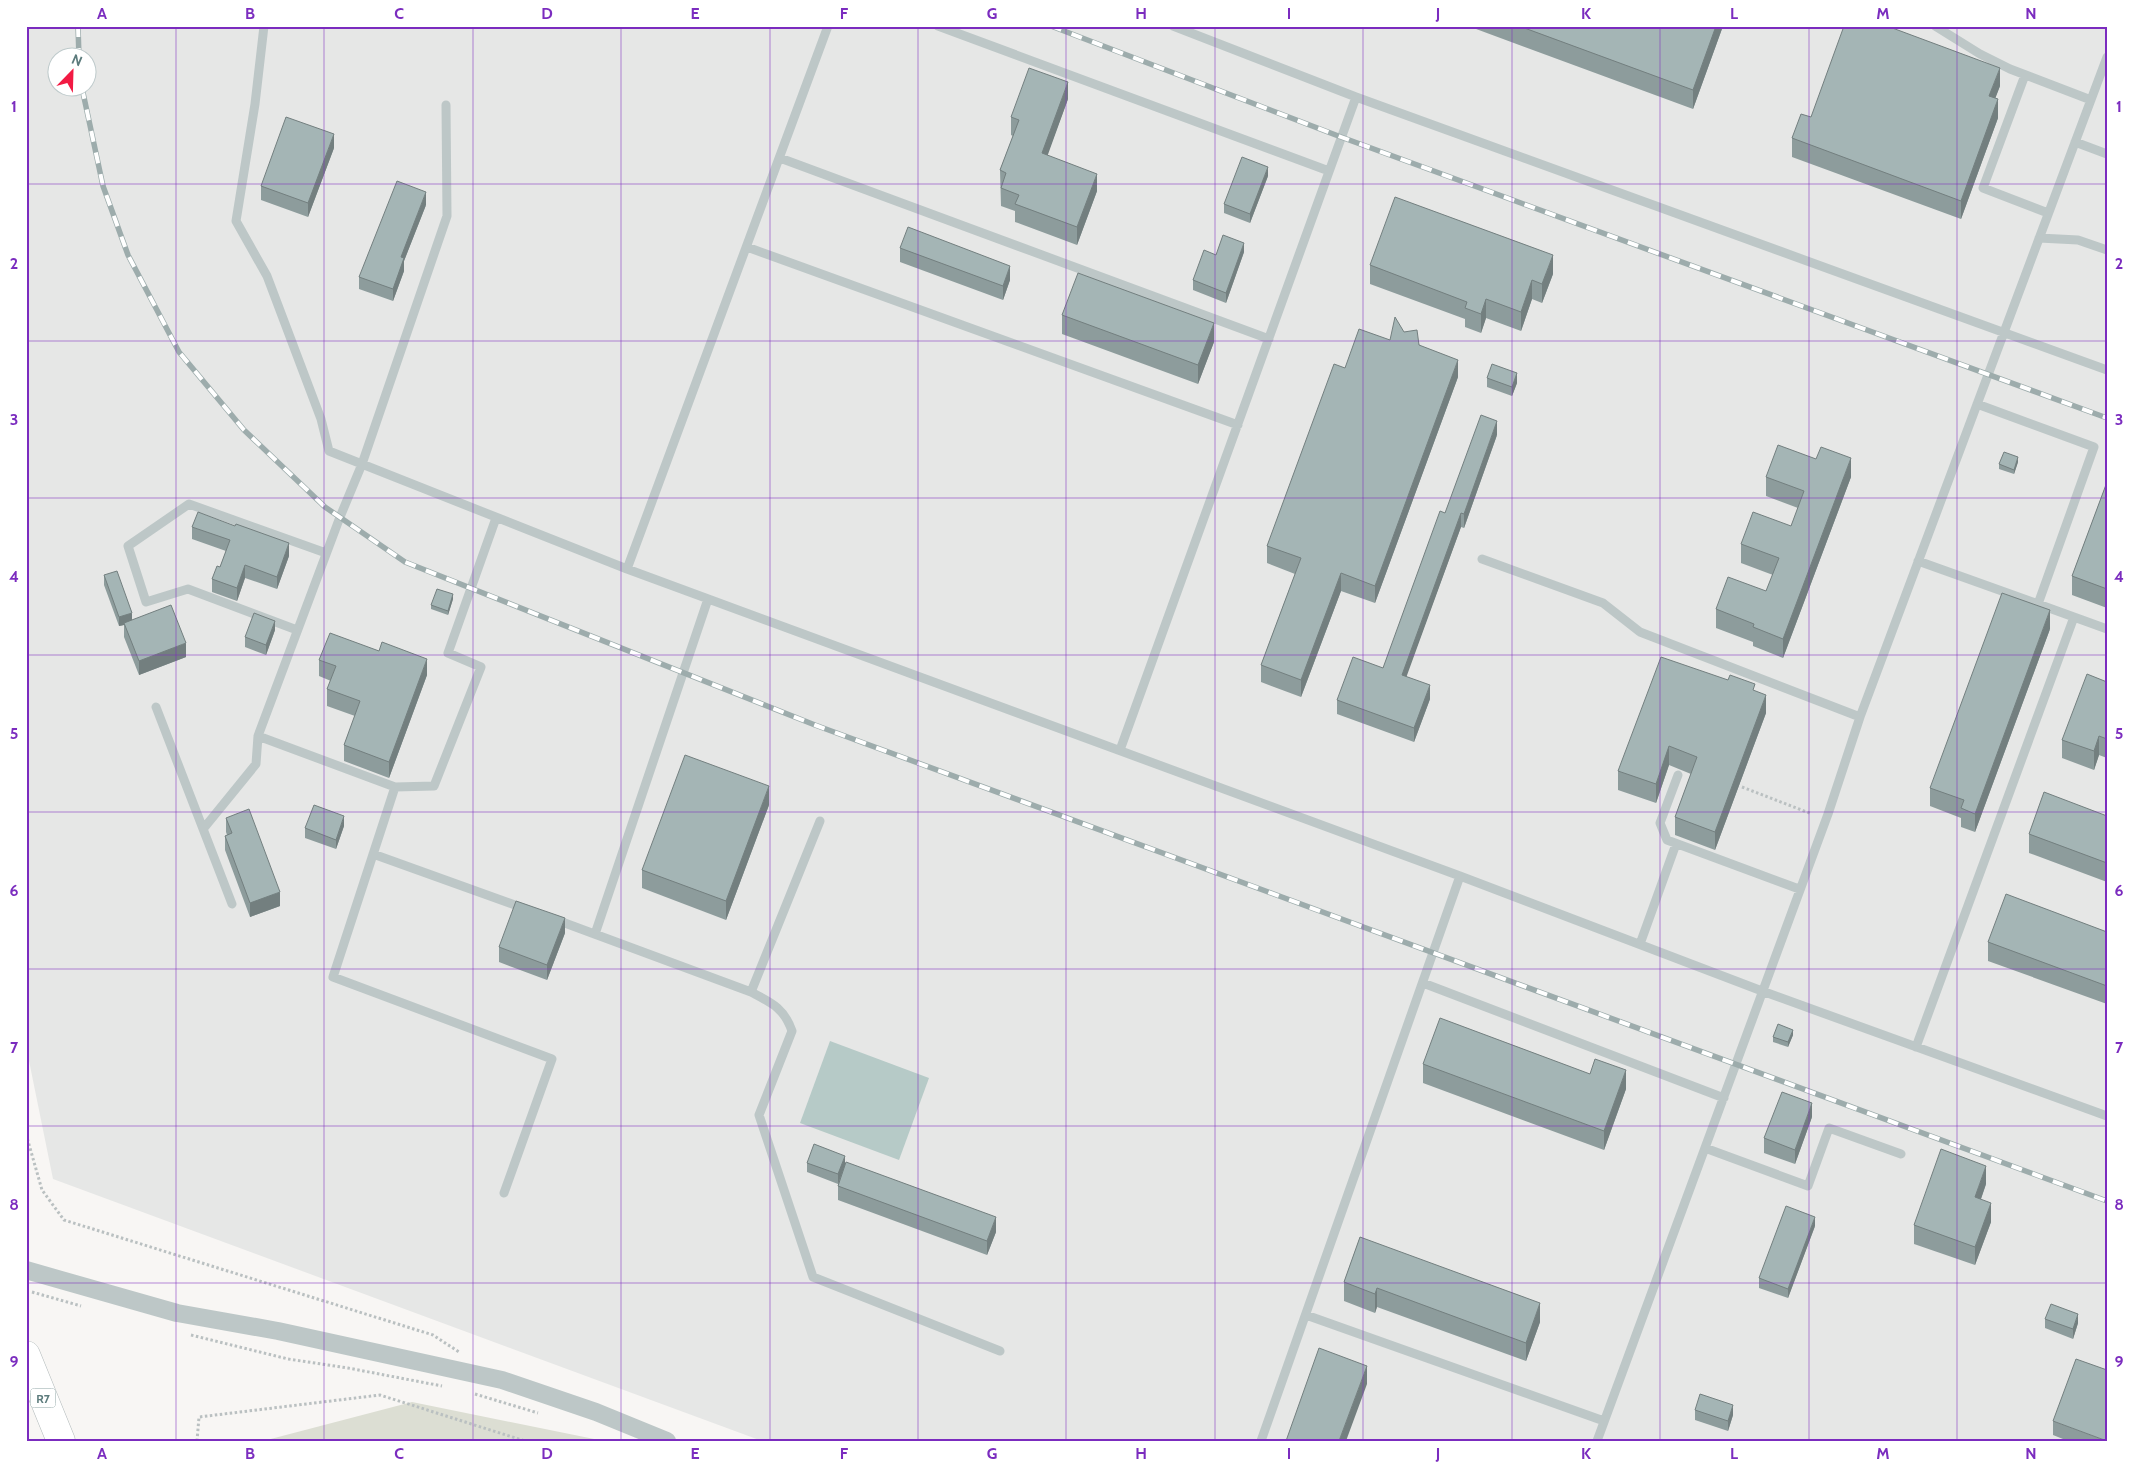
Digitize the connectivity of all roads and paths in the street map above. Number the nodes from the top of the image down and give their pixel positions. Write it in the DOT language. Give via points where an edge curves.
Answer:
graph roads {
  1 [pos="264,26"];
  2 [pos="828,26"];
  3 [pos="938,26"];
  4 [pos="1173,26"];
  5 [pos="1935,26"];
  6 [pos="2107,57"];
  7 [pos="2026,75"];
  8 [pos="1356,97"];
  9 [pos="2091,100"];
  10 [pos="446,104"];
  11 [pos="2075,142"];
  12 [pos="2107,154"];
  13 [pos="780,158"];
  14 [pos="1329,171"];
  15 [pos="2048,213"];
  16 [pos="2039,238"];
  17 [pos="747,247"];
  18 [pos="2107,250"];
  19 [pos="2004,333"];
  20 [pos="1269,338"];
  21 [pos="2107,370"];
  22 [pos="1977,404"];
  23 [pos="1238,425"];
  24 [pos="362,464"];
  25 [pos="496,518"];
  26 [pos="326,553"];
  27 [pos="1482,558"];
  28 [pos="1918,561"];
  29 [pos="627,569"];
  30 [pos="708,599"];
  31 [pos="2038,604"];
  32 [pos="2074,617"];
  33 [pos="2107,629"];
  34 [pos="297,630"];
  35 [pos="156,708"];
  36 [pos="1860,717"];
  37 [pos="258,736"];
  38 [pos="1120,750"];
  39 [pos="1678,775"];
  40 [pos="395,787"];
  41 [pos="1742,787"];
  42 [pos="1812,814"];
  43 [pos="820,821"];
  44 [pos="204,828"];
  45 [pos="1676,844"];
  46 [pos="373,854"];
  47 [pos="1460,876"];
  48 [pos="1799,889"];
  49 [pos="232,904"];
  50 [pos="539,914"];
  51 [pos="549,917"];
  52 [pos="595,934"];
  53 [pos="1640,944"];
  54 [pos="1423,983"];
  55 [pos="1762,991"];
  56 [pos="751,992"];
  57 [pos="1916,1047"];
  58 [pos="1724,1098"];
  59 [pos="2107,1116"];
  60 [pos="26,1134"];
  61 [pos="1705,1148"];
  62 [pos="1902,1154"];
  63 [pos="504,1193"];
  64 [pos="34,1272"];
  65 [pos="26,1290"];
  66 [pos="86,1307"];
  67 [pos="1306,1316"];
  68 [pos="191,1335"];
  69 [pos="1000,1352"];
  70 [pos="26,1355"];
  71 [pos="464,1355"];
  72 [pos="450,1388"];
  73 [pos="469,1392"];
  74 [pos="545,1414"];
  75 [pos="1604,1421"];
  76 [pos="61,1441"];
  77 [pos="197,1441"];
  78 [pos="526,1441"];
  79 [pos="667,1441"];
  80 [pos="1261,1441"];
  81 [pos="1597,1441"];
  1 -- 24 [label="lane" via="236,221 267,276 321,419 329,451"];
  2 -- 13 [label="lane"];
  3 -- 14 [label="lane"];
  4 -- 8 [label="lane"];
  5 -- 7 [label="lane" via="1980,54"];
  6 -- 9 [label="lane"];
  7 -- 9 [label="lane"];
  7 -- 15 [label="lane" via="1982,188"];
  8 -- 14 [label="lane"];
  8 -- 19 [label="lane"];
  9 -- 11 [label="lane"];
  10 -- 24 [label="lane" via="447,216"];
  11 -- 12 [label="lane"];
  11 -- 15 [label="lane"];
  13 -- 17 [label="lane"];
  13 -- 20 [label="lane"];
  14 -- 20 [label="lane"];
  15 -- 16 [label="lane"];
  16 -- 18 [label="lane" via="2078,240"];
  16 -- 19 [label="lane"];
  17 -- 23 [label="lane"];
  17 -- 29 [label="lane"];
  19 -- 21 [label="lane"];
  19 -- 22 [label="lane"];
  20 -- 23 [label="lane"];
  22 -- 28 [label="lane"];
  22 -- 31 [label="lane" via="2094,446"];
  23 -- 38 [label="lane"];
  24 -- 25 [label="lane"];
  24 -- 26 [label="lane"];
  25 -- 29 [label="lane"];
  25 -- 40 [label="lane" via="448,653 481,667 434,786"];
  26 -- 34 [label="lane"];
  26 -- 34 [label="lane" via="189,504 128,546 146,602 188,589"];
  27 -- 36 [label="lane" via="1603,603 1640,632"];
  28 -- 31 [label="lane"];
  28 -- 36 [label="lane"];
  29 -- 30 [label="lane"];
  30 -- 38 [label="lane"];
  30 -- 52 [label="lane"];
  31 -- 32 [label="lane"];
  32 -- 33 [label="lane"];
  32 -- 57 [label="lane"];
  34 -- 37 [label="lane"];
  35 -- 44 [label="lane"];
  36 -- 48 [label="lane"];
  37 -- 40 [label="lane"];
  37 -- 44 [label="lane" via="256,764"];
  38 -- 47 [label="lane"];
  39 -- 45 [label="lane" via="1660,823 1667,840"];
  40 -- 46 [label="lane"];
  41 -- 42 [label="path"];
  43 -- 56 [label="lane"];
  44 -- 49 [label="lane"];
  45 -- 48 [label="lane"];
  45 -- 53 [label="lane"];
  46 -- 50 [label="lane"];
  46 -- 63 [label="lane" via="333,977 552,1059"];
  47 -- 53 [label="lane"];
  47 -- 54 [label="lane"];
  48 -- 55 [label="lane"];
  51 -- 52 [label="lane"];
  52 -- 56 [label="lane"];
  53 -- 55 [label="lane"];
  54 -- 58 [label="lane"];
  54 -- 67 [label="lane"];
  55 -- 57 [label="lane"];
  55 -- 58 [label="lane"];
  56 -- 69 [label="lane" via="775,1005 787,1017 792,1031 759,1115 813,1277"];
  57 -- 59 [label="lane"];
  58 -- 61 [label="lane"];
  60 -- 71 [label="path" via="42,1190 64,1220 433,1335"];
  61 -- 62 [label="lane" via="1808,1186 1829,1128"];
  61 -- 75 [label="lane"];
  64 -- 79 [label="street" via="177,1312 502,1380 596,1412"];
  65 -- 66 [label="path"];
  67 -- 75 [label="lane"];
  67 -- 80 [label="lane"];
  68 -- 72 [label="path" via="288,1359"];
  70 -- 76 [label="highway, R7"];
  73 -- 74 [label="path"];
  75 -- 81 [label="lane"];
  77 -- 78 [label="path" via="199,1417 380,1394"];
}
